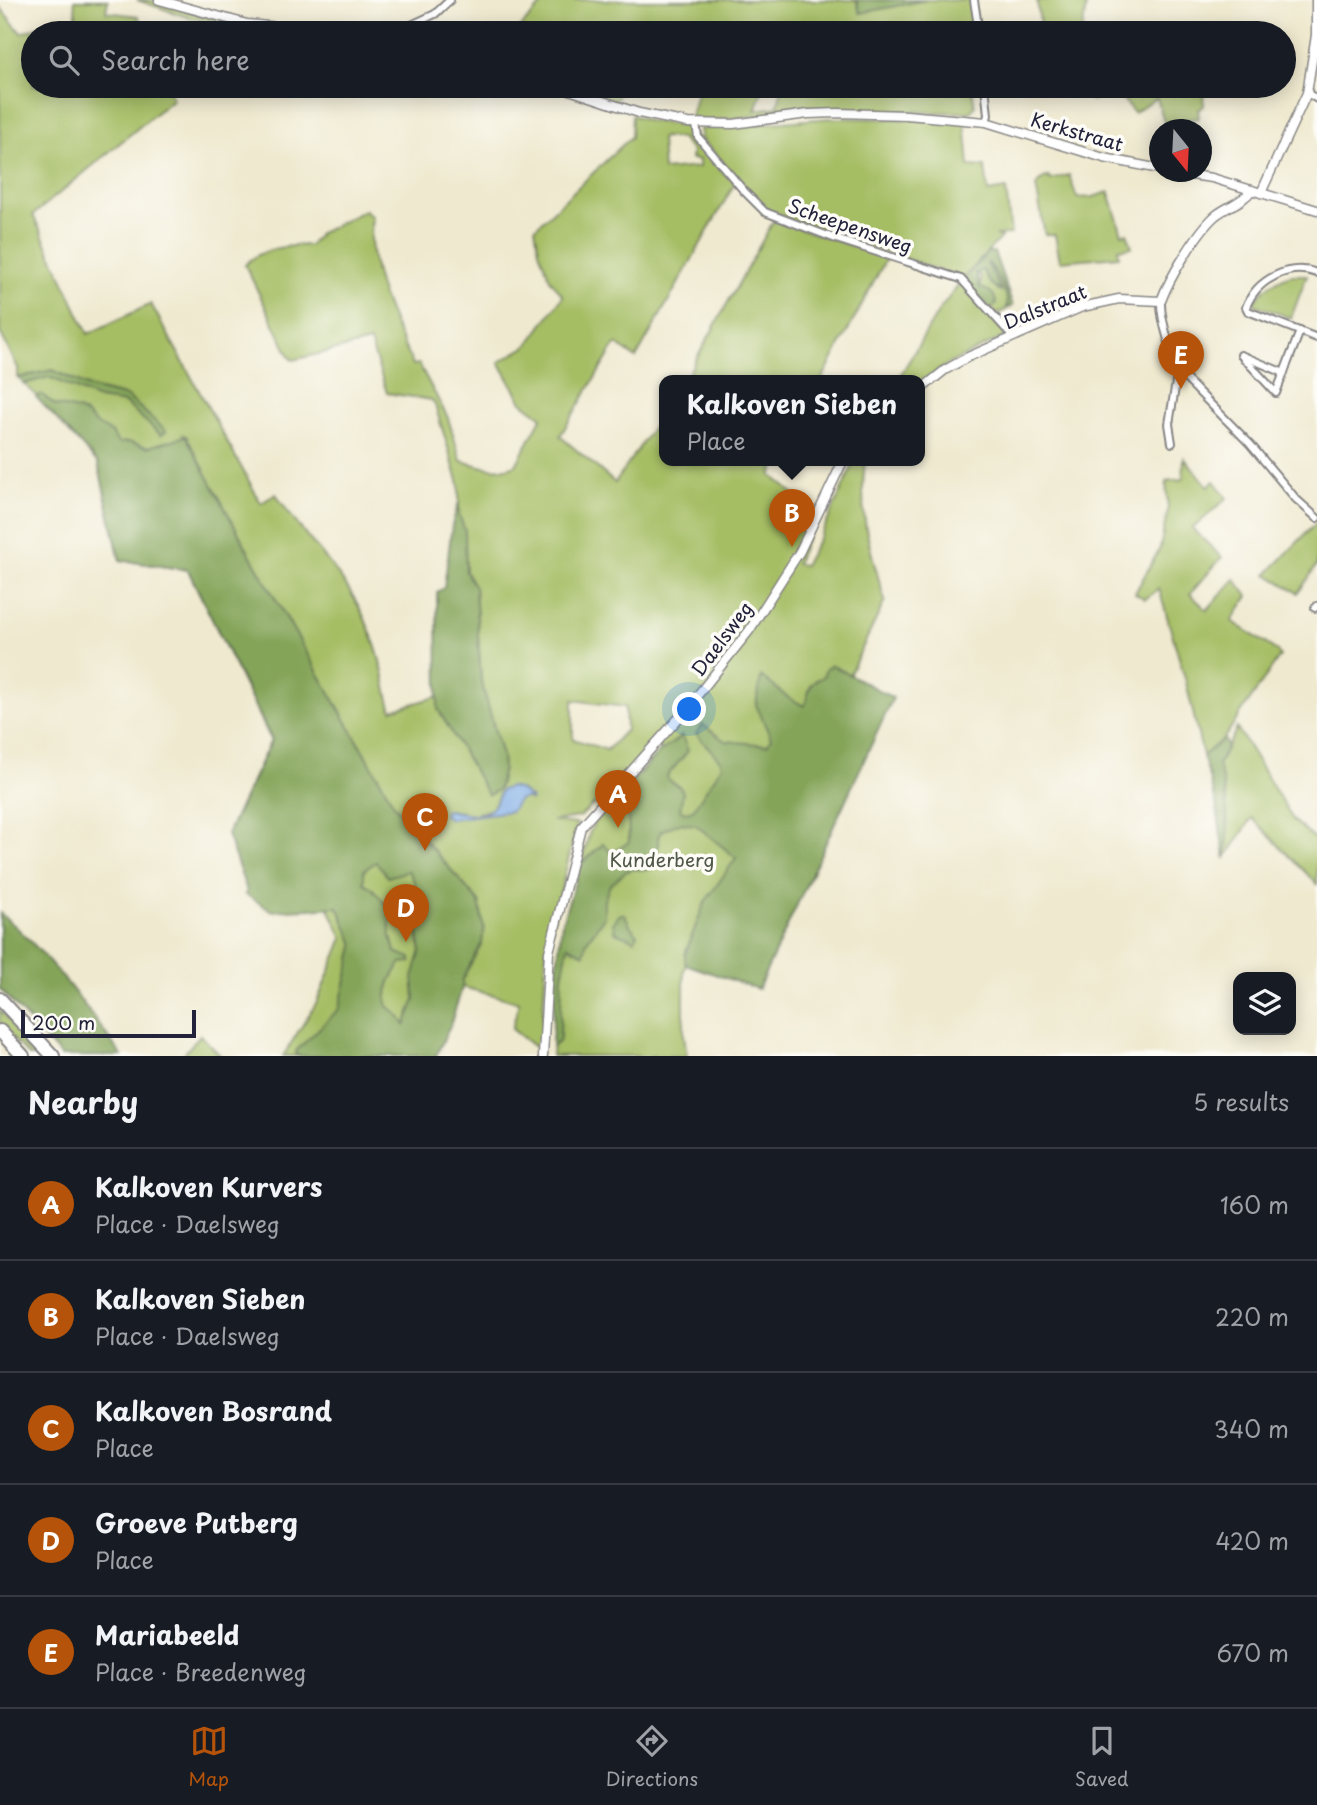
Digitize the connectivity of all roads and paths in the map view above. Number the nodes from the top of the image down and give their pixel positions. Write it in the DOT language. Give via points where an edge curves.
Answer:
graph roads {
  1 [pos="159,0"];
  2 [pos="450,0"];
  3 [pos="974,0"];
  4 [pos="1316,0"];
  5 [pos="236,21"];
  6 [pos="420,21"];
  7 [pos="977,21"];
  8 [pos="1307,93"];
  9 [pos="593,98"];
  10 [pos="986,98"];
  11 [pos="1317,98"];
  12 [pos="986,122"];
  13 [pos="696,124"];
  14 [pos="1149,167"];
  15 [pos="1212,178"];
  16 [pos="1256,191"];
  17 [pos="1317,210"];
  18 [pos="1317,274"];
  19 [pos="1161,302"];
  20 [pos="1300,331"];
  21 [pos="1013,337"];
  22 [pos="1317,338"];
  23 [pos="1178,369"];
  24 [pos="1283,373"];
  25 [pos="925,386"];
  26 [pos="1172,443"];
  27 [pos="841,466"];
  28 [pos="1317,518"];
  29 [pos="0,999"];
  30 [pos="0,1031"];
  31 [pos="23,1056"];
  32 [pos="54,1056"];
  33 [pos="543,1056"];
  1 -- 5 [label="street"];
  2 -- 6 [label="street"];
  3 -- 7 [label="street"];
  4 -- 8 [label="street"];
  8 -- 11 [label="street"];
  8 -- 16 [label="street"];
  9 -- 13 [label="street, Kerkstraat"];
  10 -- 12 [label="street"];
  12 -- 13 [label="street, Kerkstraat" via="838,113"];
  12 -- 14 [label="street, Kerkstraat"];
  13 -- 21 [label="street, Scheepensweg" via="699,139 765,212 961,279"];
  15 -- 16 [label="street"];
  16 -- 17 [label="street"];
  16 -- 19 [label="street" via="1209,223"];
  18 -- 20 [label="street" via="1299,270 1268,279 1246,307"];
  19 -- 21 [label="street, Dalstraat" via="1101,302"];
  19 -- 23 [label="street"];
  20 -- 22 [label="street"];
  20 -- 24 [label="street"];
  21 -- 25 [label="street, Dalstraat" via="945,370"];
  23 -- 26 [label="street" via="1169,424"];
  23 -- 28 [label="street"];
  24 -- 24 [label="street" via="1276,393 1241,355 1252,360"];
  27 -- 33 [label="street, Daelsweg" via="800,551 749,631 581,827 549,952"];
  29 -- 32 [label="highway"];
  30 -- 31 [label="highway"];
}
